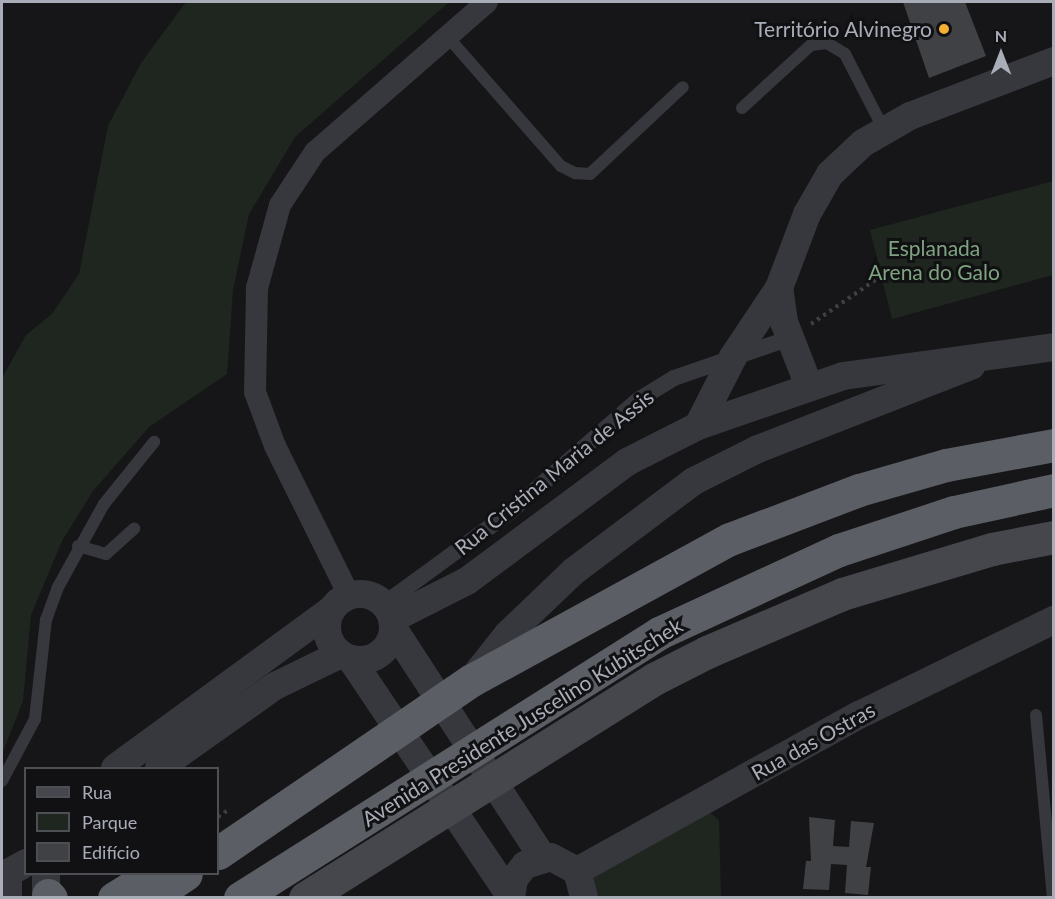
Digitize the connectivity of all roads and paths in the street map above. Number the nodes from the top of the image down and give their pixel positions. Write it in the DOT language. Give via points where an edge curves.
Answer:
graph roads {
  1 [pos="487,2"];
  2 [pos="447,36"];
  3 [pos="1053,61"];
  4 [pos="683,87"];
  5 [pos="742,108"];
  6 [pos="884,130"];
  7 [pos="881,276"];
  8 [pos="779,288"];
  9 [pos="790,338"];
  10 [pos="1053,347"];
  11 [pos="1007,354"];
  12 [pos="733,357"];
  13 [pos="809,386"];
  14 [pos="698,426"];
  15 [pos="154,442"];
  16 [pos="1053,446"];
  17 [pos="1053,490"];
  18 [pos="134,530"];
  19 [pos="1053,537"];
  20 [pos="78,546"];
  21 [pos="340,602"];
  22 [pos="390,617"];
  23 [pos="1053,620"];
  24 [pos="352,664"];
  25 [pos="472,680"];
  26 [pos="1035,715"];
  27 [pos="116,767"];
  28 [pos="160,767"];
  29 [pos="2,781"];
  30 [pos="224,846"];
  31 [pos="542,857"];
  32 [pos="150,875"];
  33 [pos="183,875"];
  34 [pos="583,889"];
  35 [pos="114,897"];
  36 [pos="150,897"];
  37 [pos="240,897"];
  38 [pos="305,897"];
  39 [pos="511,897"];
  40 [pos="1053,897"];
  1 -- 2 [label="street"];
  2 -- 4 [label="lane" via="561,166 575,173 590,174"];
  2 -- 21 [label="street" via="301,170 272,223 257,288 255,392"];
  3 -- 6 [label="street"];
  5 -- 6 [label="lane" via="811,45 827,43 845,54"];
  6 -- 8 [label="street" via="830,174 807,214"];
  7 -- 9 [label="path"];
  8 -- 9 [label="street"];
  8 -- 12 [label="street"];
  9 -- 12 [label="street, Rua Cristina Maria de Assis"];
  9 -- 13 [label="street"];
  10 -- 11 [label="street"];
  11 -- 13 [label="street, Rua Cristina Maria de Assis" via="920,362"];
  11 -- 25 [label="street" via="758,449 694,481 574,571 508,634"];
  12 -- 14 [label="street"];
  12 -- 22 [label="street, Rua Cristina Maria de Assis" via="674,378 638,400"];
  13 -- 14 [label="street, Rua Cristina Maria de Assis"];
  14 -- 22 [label="street, Rua Cristina Maria de Assis" via="627,462 467,580"];
  15 -- 20 [label="lane"];
  16 -- 25 [label="highway" via="946,465 859,490 730,539"];
  17 -- 37 [label="highway, Avenida Presidente Juscelino Kubitschek" via="954,512 839,550 659,633"];
  18 -- 20 [label="lane" via="106,554"];
  19 -- 38 [label="main road, Avenida Presidente Juscelino Kubitschek" via="982,552 842,594 718,647 654,679"];
  20 -- 29 [label="lane" via="46,620 35,718"];
  21 -- 22 [label="street" via="371,595"];
  21 -- 24 [label="street" via="326,631"];
  21 -- 27 [label="street"];
  22 -- 24 [label="street, Rua Cristina Maria de Assis" via="380,653"];
  22 -- 31 [label="street" via="409,653"];
  23 -- 34 [label="street, Rua das Ostras" via="859,715"];
  24 -- 28 [label="street, Rua Cristina Maria de Assis" via="275,686"];
  24 -- 39 [label="street"];
  25 -- 30 [label="highway"];
  26 -- 40 [label="lane"];
  31 -- 34 [label="street" via="559,859"];
  31 -- 39 [label="street" via="519,871"];
  32 -- 35 [label="highway"];
  33 -- 36 [label="highway"];
}
